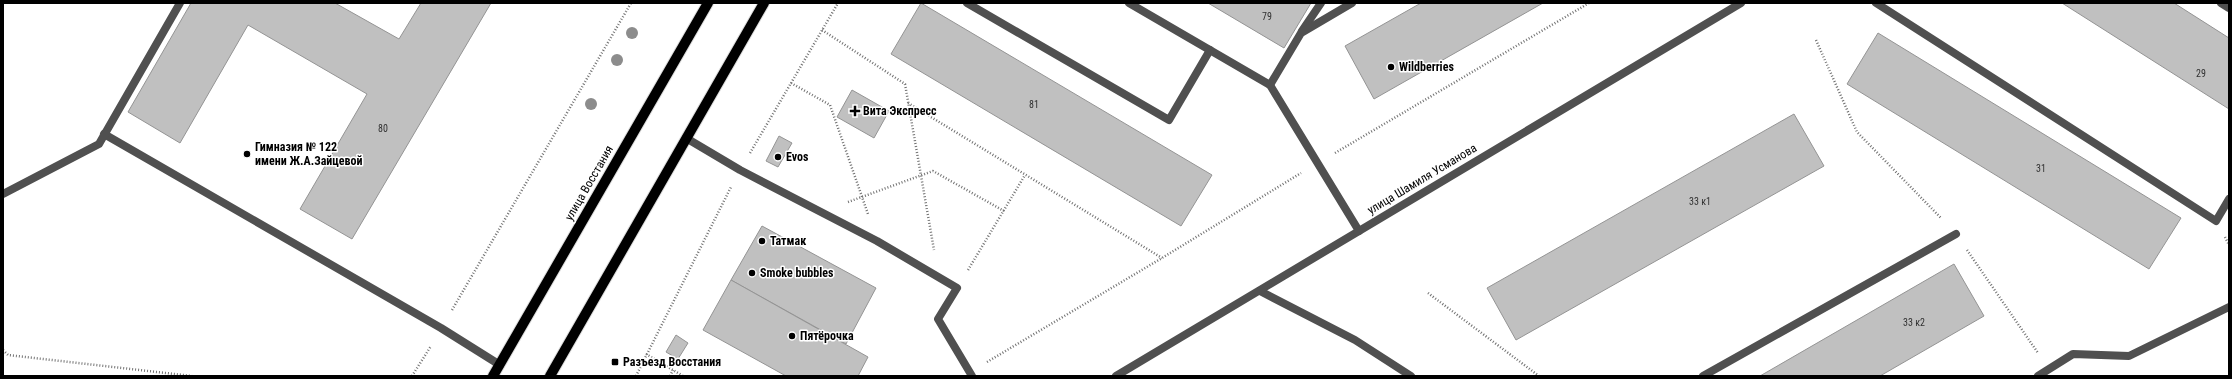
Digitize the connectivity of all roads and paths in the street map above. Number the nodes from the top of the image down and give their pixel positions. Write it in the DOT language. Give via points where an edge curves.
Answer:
graph roads {
  1 [pos="180,3"];
  2 [pos="631,3"];
  3 [pos="708,3"];
  4 [pos="764,3"];
  5 [pos="967,3"];
  6 [pos="1129,3"];
  7 [pos="1320,3"];
  8 [pos="1352,3"];
  9 [pos="1590,3"];
  10 [pos="1741,3"];
  11 [pos="1876,3"];
  12 [pos="2221,3"];
  13 [pos="2229,8"];
  14 [pos="822,30"];
  15 [pos="1301,33"];
  16 [pos="1816,40"];
  17 [pos="1210,50"];
  18 [pos="791,83"];
  19 [pos="1270,85"];
  20 [pos="908,102"];
  21 [pos="104,134"];
  22 [pos="686,138"];
  23 [pos="1319,162"];
  24 [pos="921,175"];
  25 [pos="1025,175"];
  26 [pos="3,194"];
  27 [pos="862,197"];
  28 [pos="2229,199"];
  29 [pos="822,212"];
  30 [pos="1004,212"];
  31 [pos="1359,231"];
  32 [pos="1956,234"];
  33 [pos="878,240"];
  34 [pos="1162,258"];
  35 [pos="939,276"];
  36 [pos="957,288"];
  37 [pos="1260,291"];
  38 [pos="1428,293"];
  39 [pos="2229,307"];
  40 [pos="441,328"];
  41 [pos="3,350"];
  42 [pos="646,354"];
  43 [pos="500,365"];
  44 [pos="2049,369"];
  45 [pos="673,370"];
  46 [pos="970,374"];
  47 [pos="192,376"];
  48 [pos="412,376"];
  49 [pos="493,376"];
  50 [pos="550,376"];
  51 [pos="670,376"];
  52 [pos="683,376"];
  53 [pos="1116,376"];
  54 [pos="1412,376"];
  55 [pos="1539,376"];
  56 [pos="1703,376"];
  57 [pos="2038,376"];
  1 -- 21 [label="street"];
  2 -- 40 [label="path"];
  3 -- 43 [label="main road, улица Восстания"];
  4 -- 22 [label="main road"];
  5 -- 17 [label="street" via="1169,120"];
  6 -- 17 [label="street"];
  7 -- 15 [label="street"];
  8 -- 15 [label="street"];
  9 -- 23 [label="path"];
  10 -- 31 [label="street, улица Шамиля Усманова"];
  11 -- 28 [label="street" via="2216,221"];
  12 -- 13 [label="street"];
  14 -- 20 [label="path" via="905,84"];
  15 -- 19 [label="street"];
  16 -- 32 [label="path" via="1857,132"];
  17 -- 19 [label="street"];
  18 -- 27 [label="path" via="830,106"];
  19 -- 23 [label="street"];
  20 -- 24 [label="path"];
  20 -- 25 [label="path"];
  21 -- 26 [label="street" via="99,144"];
  21 -- 40 [label="street"];
  22 -- 29 [label="street" via="740,170"];
  22 -- 50 [label="main road"];
  23 -- 31 [label="street"];
  23 -- 34 [label="path"];
  24 -- 27 [label="path"];
  24 -- 30 [label="path" via="933,171"];
  24 -- 35 [label="path"];
  25 -- 30 [label="path"];
  25 -- 34 [label="path"];
  27 -- 29 [label="path"];
  27 -- 33 [label="path"];
  29 -- 33 [label="street"];
  30 -- 36 [label="path"];
  31 -- 37 [label="street, улица Шамиля Усманова"];
  32 -- 44 [label="path"];
  32 -- 56 [label="street"];
  33 -- 35 [label="street"];
  34 -- 46 [label="path"];
  35 -- 36 [label="street"];
  36 -- 46 [label="street" via="938,319"];
  37 -- 53 [label="street, улица Шамиля Усманова"];
  37 -- 54 [label="street" via="1355,340"];
  38 -- 55 [label="path"];
  39 -- 44 [label="street" via="2129,356 2073,354"];
  40 -- 43 [label="street"];
  40 -- 48 [label="path"];
  41 -- 47 [label="path" via="8,355"];
  42 -- 45 [label="path"];
  43 -- 49 [label="main road, улица Восстания"];
  44 -- 57 [label="street"];
  45 -- 51 [label="path"];
  45 -- 52 [label="path"];
}
